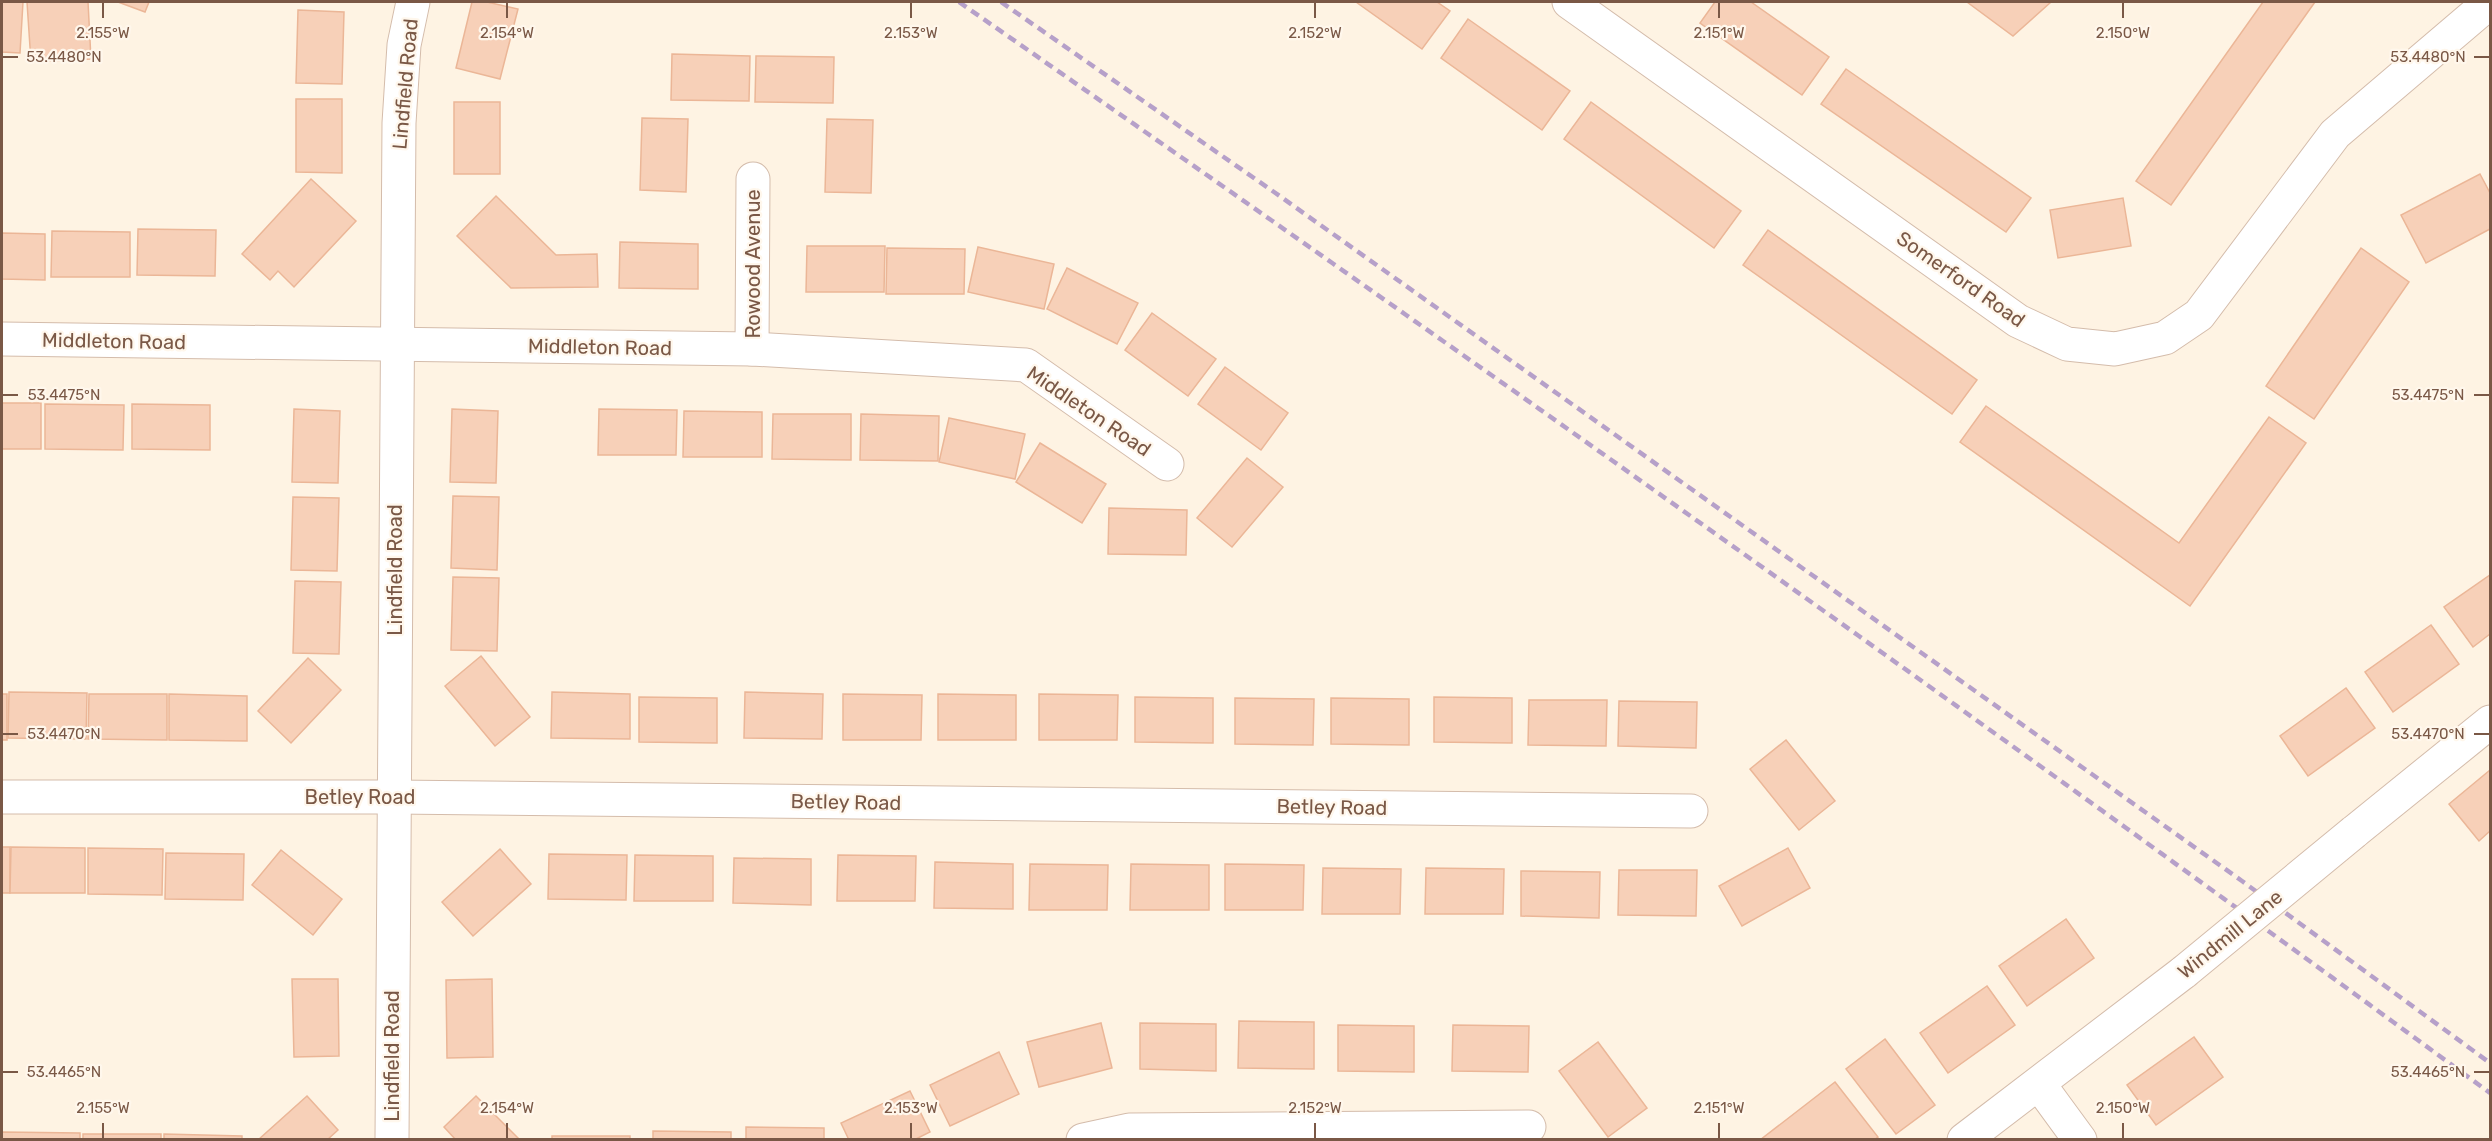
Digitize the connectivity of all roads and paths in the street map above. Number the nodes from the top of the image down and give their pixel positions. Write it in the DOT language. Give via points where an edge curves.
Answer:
graph roads {
  1 [pos="413,2"];
  2 [pos="1569,2"];
  3 [pos="2490,2"];
  4 [pos="753,179"];
  5 [pos="2,339"];
  6 [pos="397,344"];
  7 [pos="752,349"];
  8 [pos="1167,464"];
  9 [pos="2490,723"];
  10 [pos="394,796"];
  11 [pos="2,797"];
  12 [pos="1691,811"];
  13 [pos="2039,1084"];
  14 [pos="1529,1127"];
  15 [pos="392,1140"];
  16 [pos="1083,1140"];
  17 [pos="1964,1140"];
  18 [pos="2080,1140"];
  1 -- 6 [label="street, Lindfield Road" via="404,45 399,123"];
  2 -- 3 [label="street, Somerford Road" via="2018,321 2067,345 2115,349 2165,338 2199,315 2335,134"];
  4 -- 7 [label="street, Rowood Avenue"];
  5 -- 6 [label="street, Middleton Road"];
  6 -- 7 [label="street, Middleton Road"];
  6 -- 10 [label="street, Lindfield Road"];
  7 -- 8 [label="street, Middleton Road" via="1026,365"];
  9 -- 13 [label="street, Windmill Lane, bridge" via="2184,972"];
  10 -- 11 [label="street, Betley Road"];
  10 -- 12 [label="street, Betley Road"];
  10 -- 15 [label="street, Lindfield Road"];
  13 -- 17 [label="street, Windmill Lane"];
  13 -- 18 [label="street"];
  14 -- 16 [label="street" via="1129,1130"];
}
